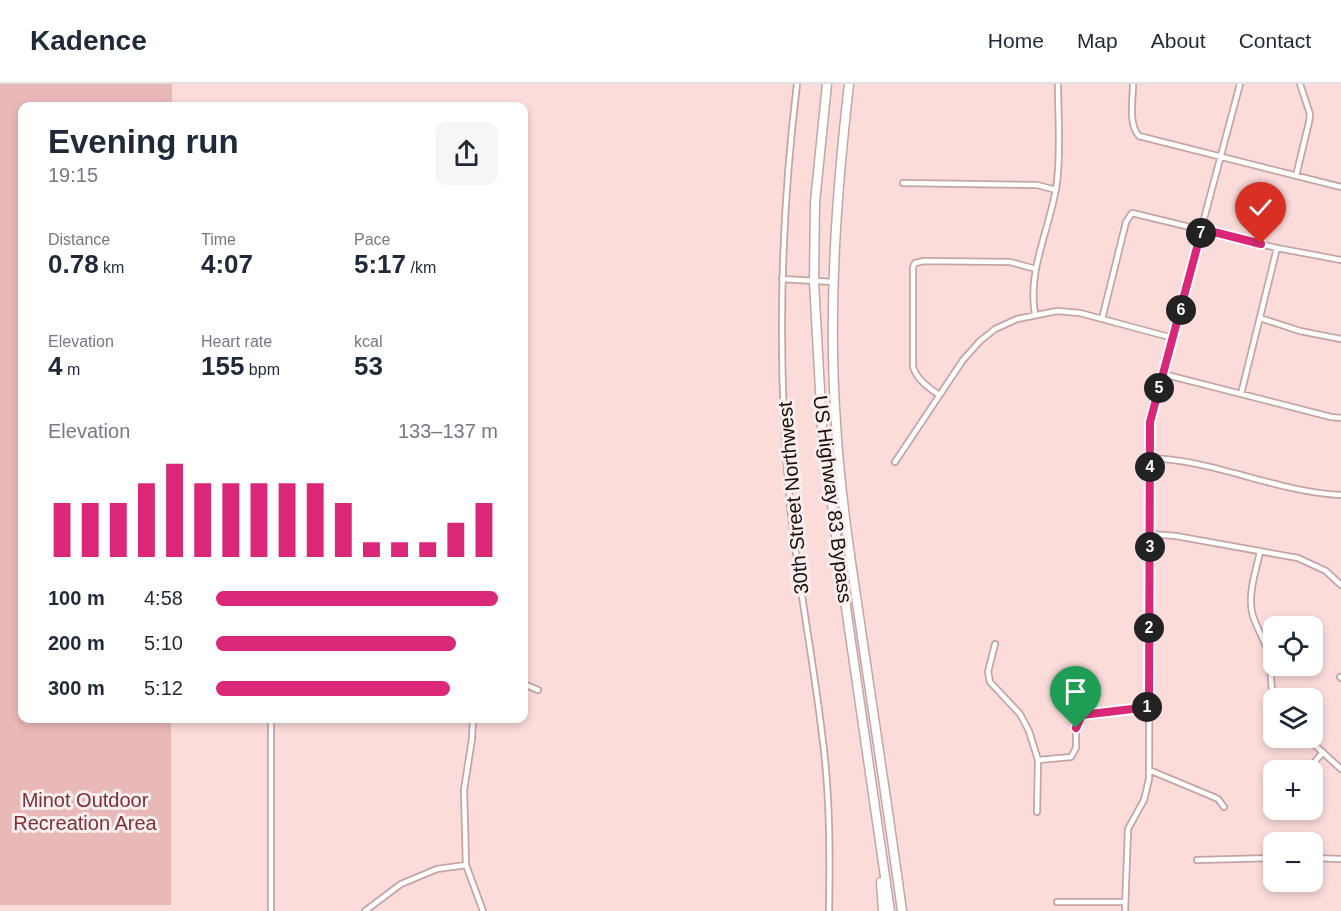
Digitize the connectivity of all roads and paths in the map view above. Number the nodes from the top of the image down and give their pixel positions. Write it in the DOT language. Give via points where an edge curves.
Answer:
graph roads {
  1 [pos="797,84"];
  2 [pos="827,84"];
  3 [pos="849,84"];
  4 [pos="1058,84"];
  5 [pos="1133,84"];
  6 [pos="1239,84"];
  7 [pos="1300,84"];
  8 [pos="1221,157"];
  9 [pos="1296,176"];
  10 [pos="903,183"];
  11 [pos="1341,187"];
  12 [pos="1056,190"];
  13 [pos="1202,229"];
  14 [pos="1277,248"];
  15 [pos="1341,260"];
  16 [pos="1036,269"];
  17 [pos="782,279"];
  18 [pos="814,282"];
  19 [pos="834,282"];
  20 [pos="1035,314"];
  21 [pos="1260,318"];
  22 [pos="1102,319"];
  23 [pos="1173,338"];
  24 [pos="1341,339"];
  25 [pos="1163,374"];
  26 [pos="1241,394"];
  27 [pos="939,395"];
  28 [pos="1341,418"];
  29 [pos="1150,458"];
  30 [pos="895,462"];
  31 [pos="1341,495"];
  32 [pos="1150,534"];
  33 [pos="1260,552"];
  34 [pos="1341,573"];
  35 [pos="1335,579"];
  36 [pos="1341,585"];
  37 [pos="1263,640"];
  38 [pos="995,644"];
  39 [pos="528,686"];
  40 [pos="538,690"];
  41 [pos="1149,707"];
  42 [pos="271,723"];
  43 [pos="473,723"];
  44 [pos="1318,748"];
  45 [pos="1323,752"];
  46 [pos="1038,760"];
  47 [pos="1316,760"];
  48 [pos="1341,769"];
  49 [pos="1149,771"];
  50 [pos="1224,807"];
  51 [pos="1037,812"];
  52 [pos="881,851"];
  53 [pos="1263,858"];
  54 [pos="1323,858"];
  55 [pos="1341,859"];
  56 [pos="1197,860"];
  57 [pos="466,865"];
  58 [pos="1057,902"];
  59 [pos="1125,902"];
  60 [pos="271,911"];
  61 [pos="365,911"];
  62 [pos="483,911"];
  63 [pos="829,911"];
  64 [pos="884,911"];
  65 [pos="890,911"];
  66 [pos="904,911"];
  67 [pos="1125,911"];
  1 -- 17 [label="street, 30th Street Northwest"];
  2 -- 18 [label="highway, US Highway 83 Bypass" via="815,202"];
  3 -- 19 [label="highway, US Highway 83 Bypass"];
  4 -- 12 [label="street"];
  5 -- 8 [label="street" via="1132,123 1139,136"];
  6 -- 8 [label="street"];
  7 -- 9 [label="street" via="1310,114"];
  8 -- 9 [label="street"];
  8 -- 13 [label="street"];
  9 -- 11 [label="street"];
  10 -- 12 [label="street" via="1037,185"];
  12 -- 16 [label="street"];
  13 -- 14 [label="street"];
  13 -- 22 [label="street" via="1132,213 1126,222"];
  13 -- 23 [label="street"];
  14 -- 15 [label="street"];
  14 -- 21 [label="street"];
  16 -- 20 [label="street" via="1032,291"];
  16 -- 27 [label="street" via="1010,262 915,263 913,367 916,377"];
  17 -- 18 [label="street"];
  17 -- 63 [label="street, 30th Street Northwest" via="790,506 825,763"];
  18 -- 19 [label="street"];
  18 -- 52 [label="highway, US Highway 83 Bypass" via="825,456"];
  19 -- 66 [label="highway, US Highway 83 Bypass" via="835,422 840,476"];
  20 -- 22 [label="street" via="1057,311"];
  20 -- 27 [label="street" via="995,329 980,341"];
  21 -- 24 [label="street"];
  21 -- 26 [label="street"];
  22 -- 23 [label="street"];
  23 -- 25 [label="street"];
  25 -- 26 [label="street"];
  25 -- 29 [label="street" via="1150,422"];
  26 -- 28 [label="street"];
  27 -- 30 [label="street"];
  29 -- 31 [label="street" via="1174,459 1310,492"];
  29 -- 32 [label="street"];
  32 -- 33 [label="street"];
  32 -- 41 [label="street"];
  33 -- 35 [label="street" via="1312,563"];
  33 -- 37 [label="street" via="1251,595 1252,613"];
  34 -- 35 [label="street"];
  35 -- 36 [label="street"];
  38 -- 46 [label="street" via="988,672 990,682 1020,714"];
  39 -- 40 [label="street"];
  41 -- 46 [label="street" via="1082,715 1071,757"];
  41 -- 49 [label="street"];
  42 -- 60 [label="street"];
  43 -- 57 [label="street" via="464,790"];
  44 -- 45 [label="street"];
  45 -- 47 [label="street"];
  45 -- 48 [label="street"];
  46 -- 51 [label="street"];
  49 -- 50 [label="street" via="1218,799"];
  49 -- 59 [label="street" via="1148,790 1128,829"];
  52 -- 64 [label="highway"];
  52 -- 65 [label="highway, US Highway 83 Bypass"];
  53 -- 56 [label="street"];
  54 -- 55 [label="street"];
  57 -- 61 [label="street" via="437,869 401,884"];
  57 -- 62 [label="street"];
  58 -- 59 [label="street"];
  59 -- 67 [label="street"];
}
